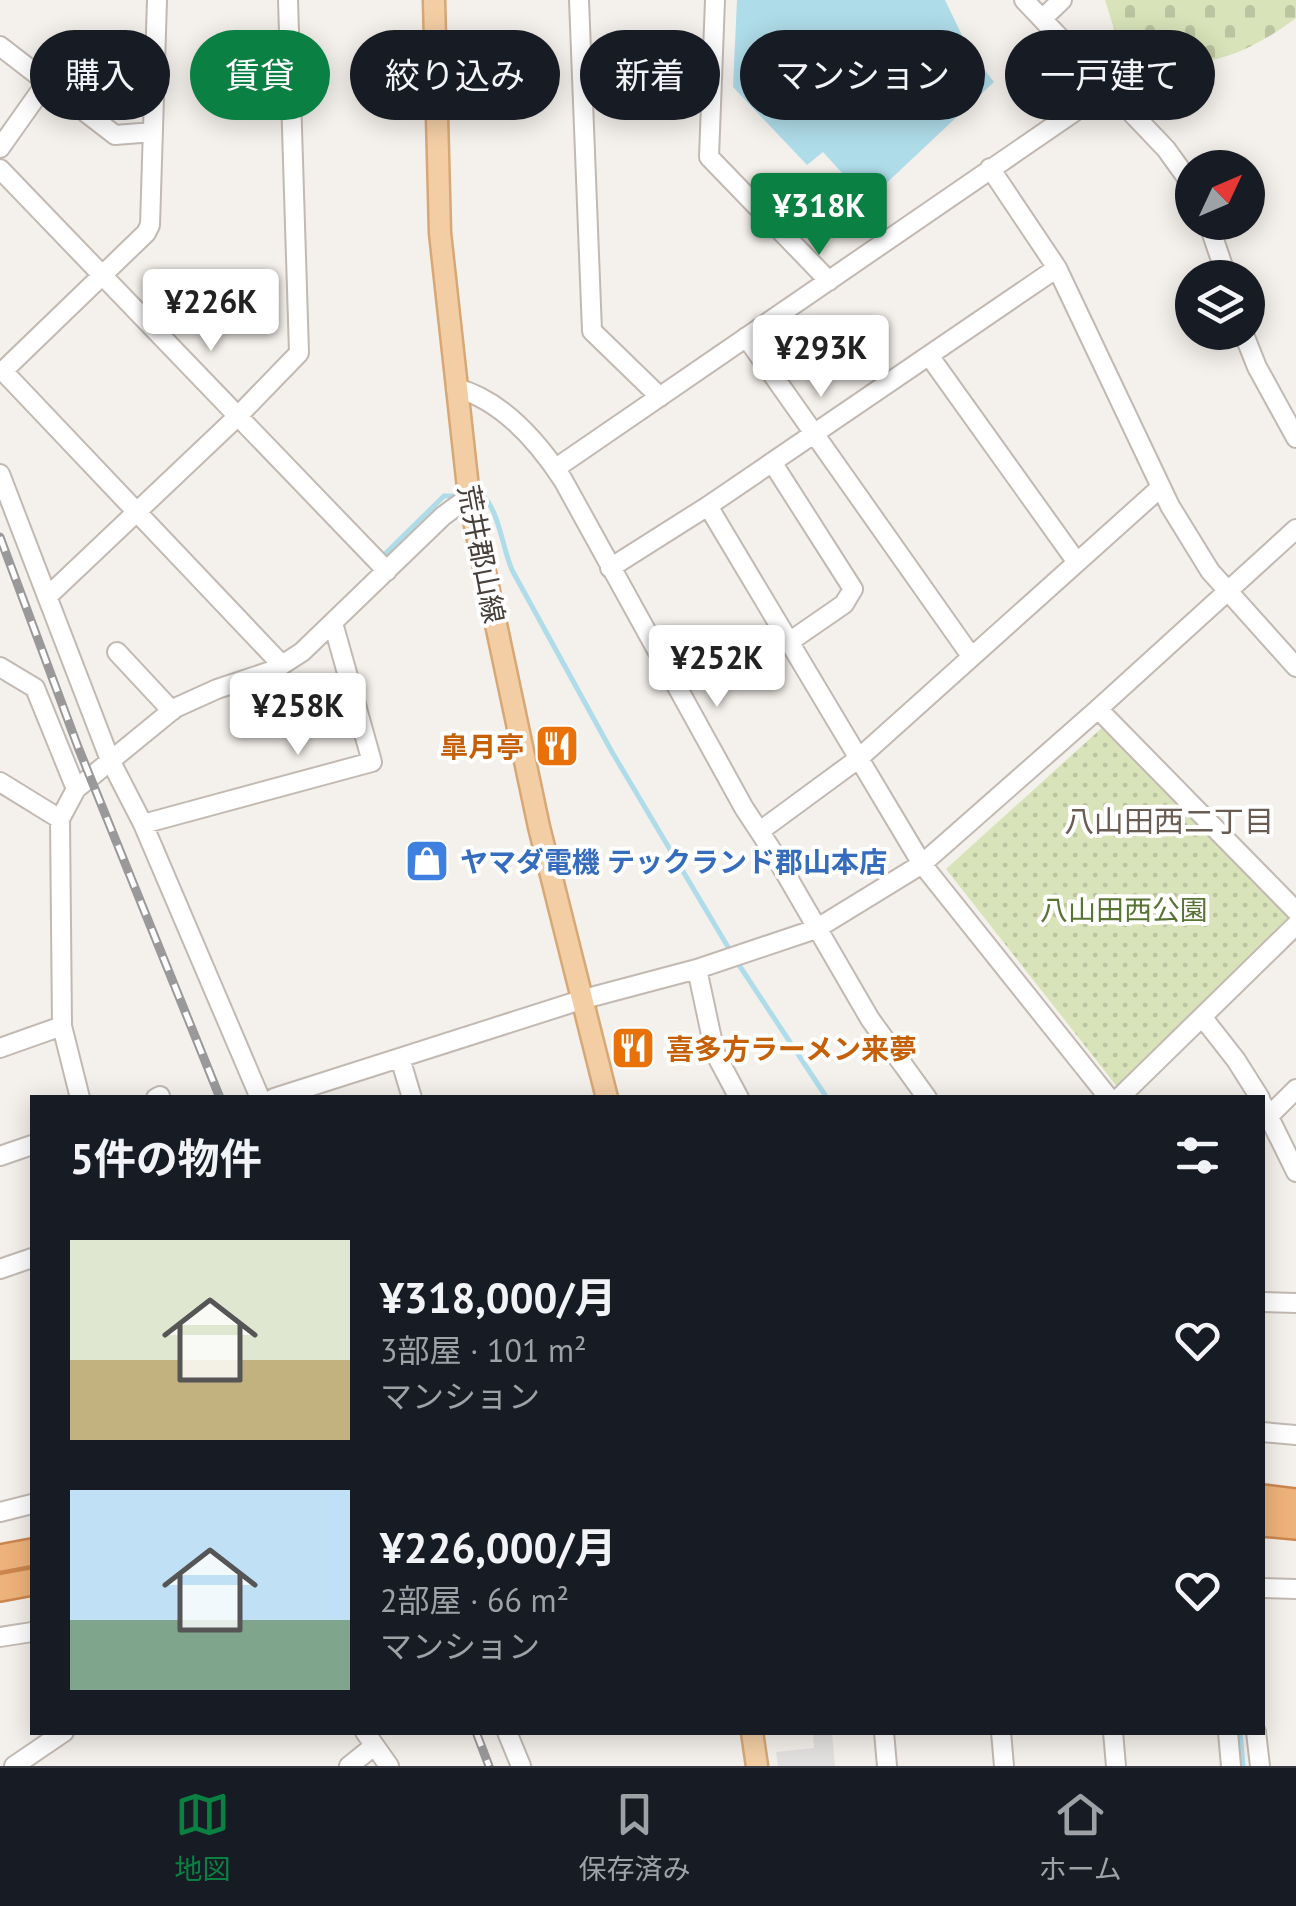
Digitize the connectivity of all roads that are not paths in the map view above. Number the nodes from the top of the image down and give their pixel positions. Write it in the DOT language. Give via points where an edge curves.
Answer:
graph roads {
  1 [pos="157,0"];
  2 [pos="288,0"];
  3 [pos="434,0"];
  4 [pos="579,0"];
  5 [pos="714,0"];
  6 [pos="1024,0"];
  7 [pos="1062,0"];
  8 [pos="1042,19"];
  9 [pos="1053,30"];
  10 [pos="0,46"];
  11 [pos="30,70"];
  12 [pos="30,106"];
  13 [pos="94,120"];
  14 [pos="1062,120"];
  15 [pos="1139,120"];
  16 [pos="153,132"];
  17 [pos="0,148"];
  18 [pos="1175,161"];
  19 [pos="990,168"];
  20 [pos="0,169"];
  21 [pos="1057,268"];
  22 [pos="101,274"];
  23 [pos="829,280"];
  24 [pos="746,338"];
  25 [pos="1250,350"];
  26 [pos="930,356"];
  27 [pos="456,388"];
  28 [pos="660,398"];
  29 [pos="238,416"];
  30 [pos="814,434"];
  31 [pos="1296,438"];
  32 [pos="772,462"];
  33 [pos="556,468"];
  34 [pos="0,474"];
  35 [pos="1160,488"];
  36 [pos="469,497"];
  37 [pos="708,506"];
  38 [pos="136,513"];
  39 [pos="1296,528"];
  40 [pos="1076,561"];
  41 [pos="610,568"];
  42 [pos="387,571"];
  43 [pos="1228,593"];
  44 [pos="48,596"];
  45 [pos="333,623"];
  46 [pos="788,642"];
  47 [pos="117,652"];
  48 [pos="971,656"];
  49 [pos="282,665"];
  50 [pos="0,667"];
  51 [pos="1296,668"];
  52 [pos="1098,709"];
  53 [pos="172,711"];
  54 [pos="858,759"];
  55 [pos="110,760"];
  56 [pos="0,782"];
  57 [pos="76,789"];
  58 [pos="60,818"];
  59 [pos="143,824"];
  60 [pos="760,831"];
  61 [pos="922,864"];
  62 [pos="1296,911"];
  63 [pos="1296,925"];
  64 [pos="816,929"];
  65 [pos="697,969"];
  66 [pos="584,999"];
  67 [pos="1203,1018"];
  68 [pos="62,1026"];
  69 [pos="0,1048"];
  70 [pos="400,1058"];
  71 [pos="1296,1090"];
  72 [pos="79,1095"];
  73 [pos="259,1095"];
  74 [pos="283,1095"];
  75 [pos="411,1095"];
  76 [pos="606,1095"];
  77 [pos="737,1095"];
  78 [pos="925,1095"];
  79 [pos="1107,1095"];
  80 [pos="1122,1095"];
  81 [pos="1258,1095"];
  82 [pos="1265,1105"];
  83 [pos="1265,1107"];
  84 [pos="30,1145"];
  85 [pos="0,1156"];
  86 [pos="1296,1172"];
  87 [pos="30,1259"];
  88 [pos="0,1269"];
  89 [pos="1265,1302"];
  90 [pos="1296,1303"];
  91 [pos="1265,1432"];
  92 [pos="1296,1435"];
  93 [pos="1265,1483"];
  94 [pos="1296,1486"];
  95 [pos="1265,1502"];
  96 [pos="30,1504"];
  97 [pos="0,1512"];
  98 [pos="1281,1522"];
  99 [pos="30,1552"];
  100 [pos="0,1558"];
  101 [pos="30,1582"];
  102 [pos="0,1588"];
  103 [pos="1265,1588"];
  104 [pos="1296,1589"];
  105 [pos="30,1632"];
  106 [pos="0,1637"];
  107 [pos="60,1735"];
  108 [pos="508,1735"];
  109 [pos="752,1735"];
  110 [pos="884,1735"];
  111 [pos="1001,1735"];
  112 [pos="1113,1735"];
  113 [pos="1228,1735"];
  114 [pos="1256,1735"];
  115 [pos="369,1739"];
  116 [pos="14,1766"];
  117 [pos="349,1766"];
  118 [pos="390,1766"];
  119 [pos="521,1766"];
  120 [pos="757,1766"];
  121 [pos="887,1766"];
  122 [pos="1004,1766"];
  123 [pos="1116,1766"];
  124 [pos="1231,1766"];
  125 [pos="1260,1766"];
  1 -- 16 [label="street"];
  2 -- 29 [label="street" via="299,353"];
  3 -- 27 [label="main road, 荒井郡山線" via="440,233"];
  4 -- 28 [label="street" via="592,332"];
  5 -- 23 [label="street" via="709,156"];
  6 -- 8 [label="street"];
  7 -- 8 [label="street"];
  8 -- 9 [label="street"];
  10 -- 11 [label="street"];
  12 -- 17 [label="street"];
  13 -- 16 [label="street" via="115,136"];
  14 -- 19 [label="street"];
  15 -- 18 [label="street"];
  16 -- 22 [label="street" via="150,225"];
  19 -- 21 [label="street"];
  19 -- 23 [label="street"];
  20 -- 22 [label="street"];
  21 -- 26 [label="street"];
  21 -- 35 [label="street"];
  22 -- 29 [label="street"];
  22 -- 38 [label="street" via="2,371"];
  23 -- 24 [label="street"];
  24 -- 28 [label="street"];
  24 -- 30 [label="street"];
  25 -- 31 [label="street"];
  26 -- 30 [label="street"];
  26 -- 40 [label="street"];
  27 -- 33 [label="street" via="494,404"];
  27 -- 36 [label="main road, 荒井郡山線"];
  28 -- 33 [label="street"];
  29 -- 38 [label="street"];
  29 -- 42 [label="street"];
  30 -- 32 [label="street"];
  30 -- 48 [label="street"];
  32 -- 37 [label="street"];
  32 -- 46 [label="street" via="853,589 844,604"];
  33 -- 41 [label="street"];
  34 -- 44 [label="street"];
  35 -- 40 [label="street"];
  35 -- 43 [label="street"];
  36 -- 42 [label="street"];
  36 -- 66 [label="main road, 荒井郡山線" via="538,827"];
  37 -- 41 [label="street"];
  37 -- 46 [label="street"];
  38 -- 44 [label="street"];
  38 -- 49 [label="street"];
  39 -- 43 [label="street"];
  40 -- 48 [label="street"];
  41 -- 60 [label="street"];
  42 -- 45 [label="street"];
  43 -- 51 [label="street"];
  43 -- 52 [label="street"];
  44 -- 55 [label="street"];
  45 -- 49 [label="street"];
  45 -- 59 [label="street" via="372,762"];
  46 -- 54 [label="street"];
  47 -- 53 [label="street"];
  48 -- 54 [label="street"];
  49 -- 53 [label="street"];
  50 -- 57 [label="street" via="35,688"];
  52 -- 61 [label="street"];
  52 -- 62 [label="street"];
  53 -- 55 [label="street"];
  54 -- 60 [label="street"];
  54 -- 61 [label="street"];
  55 -- 57 [label="street"];
  55 -- 59 [label="street"];
  56 -- 58 [label="street"];
  57 -- 58 [label="street"];
  58 -- 68 [label="street"];
  59 -- 73 [label="street"];
  60 -- 64 [label="street"];
  61 -- 64 [label="street"];
  61 -- 79 [label="street"];
  63 -- 67 [label="street"];
  64 -- 65 [label="street"];
  64 -- 78 [label="street"];
  65 -- 66 [label="street"];
  65 -- 77 [label="street" via="715,1053"];
  66 -- 70 [label="street"];
  66 -- 76 [label="main road, 荒井郡山線"];
  67 -- 80 [label="street"];
  67 -- 81 [label="street"];
  68 -- 69 [label="street"];
  68 -- 72 [label="street"];
  70 -- 74 [label="street"];
  70 -- 75 [label="street"];
  71 -- 82 [label="street"];
  83 -- 86 [label="street"];
  84 -- 85 [label="street"];
  87 -- 88 [label="street"];
  89 -- 90 [label="street"];
  91 -- 92 [label="street"];
  93 -- 94 [label="highway"];
  95 -- 98 [label="highway"];
  96 -- 97 [label="street"];
  99 -- 100 [label="highway"];
  101 -- 102 [label="highway"];
  103 -- 104 [label="street"];
  105 -- 106 [label="street"];
  107 -- 116 [label="street"];
  108 -- 119 [label="street"];
  109 -- 120 [label="main road"];
  110 -- 121 [label="street"];
  111 -- 122 [label="street"];
  112 -- 123 [label="street"];
  113 -- 124 [label="street"];
  114 -- 125 [label="street"];
  115 -- 117 [label="street"];
  115 -- 118 [label="street"];
}
